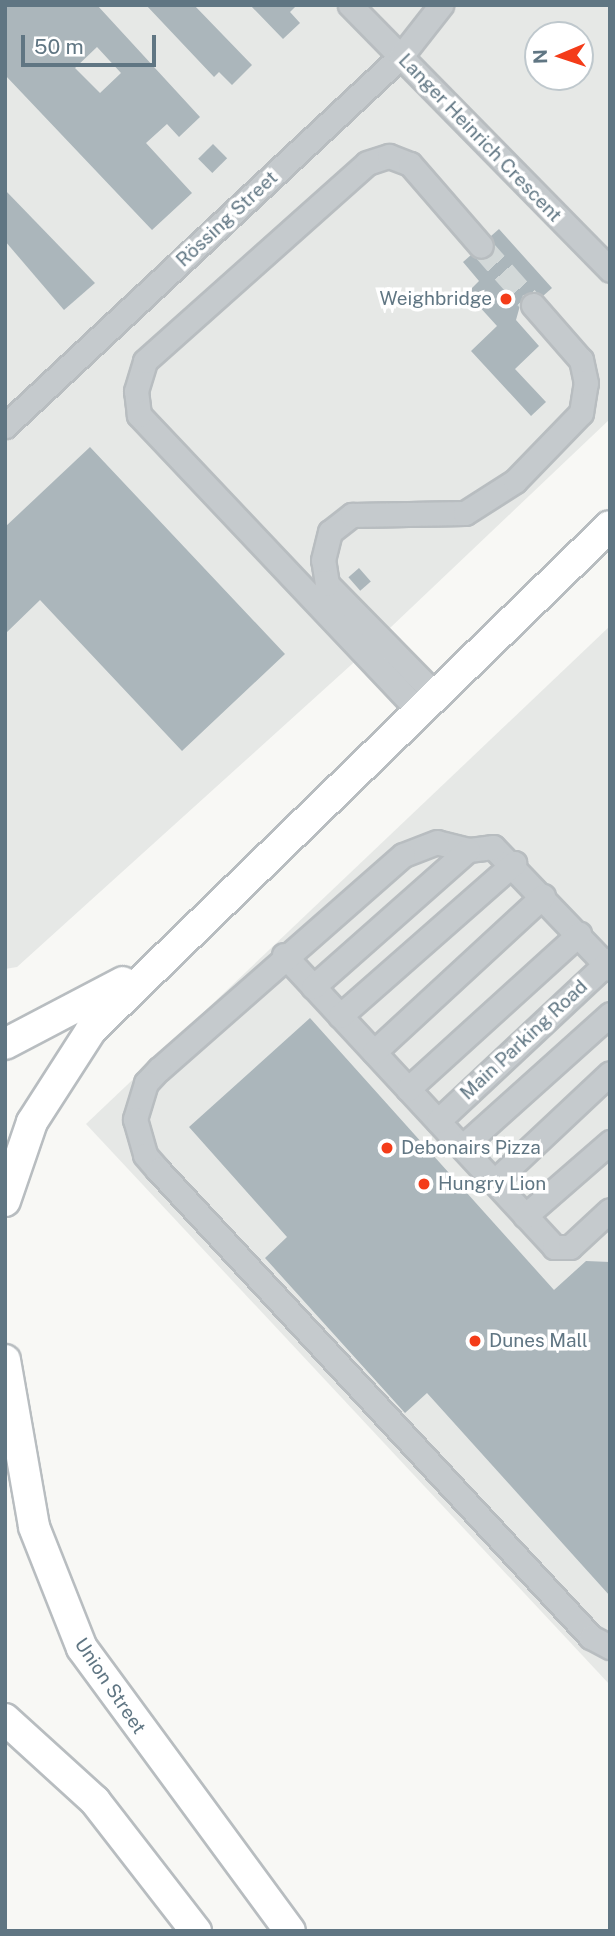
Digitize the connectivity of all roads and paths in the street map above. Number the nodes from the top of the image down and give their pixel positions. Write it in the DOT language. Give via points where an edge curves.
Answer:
graph roads {
  1 [pos="350,5"];
  2 [pos="442,5"];
  3 [pos="401,56"];
  4 [pos="481,246"];
  5 [pos="610,271"];
  6 [pos="533,305"];
  7 [pos="5,426"];
  8 [pos="610,526"];
  9 [pos="610,555"];
  10 [pos="574,564"];
  11 [pos="351,627"];
  12 [pos="426,701"];
  13 [pos="468,850"];
  14 [pos="514,863"];
  15 [pos="543,896"];
  16 [pos="579,934"];
  17 [pos="284,955"];
  18 [pos="608,964"];
  19 [pos="148,968"];
  20 [pos="313,987"];
  21 [pos="610,1014"];
  22 [pos="341,1016"];
  23 [pos="5,1044"];
  24 [pos="374,1052"];
  25 [pos="610,1073"];
  26 [pos="408,1089"];
  27 [pos="438,1121"];
  28 [pos="610,1142"];
  29 [pos="462,1147"];
  30 [pos="494,1182"];
  31 [pos="5,1201"];
  32 [pos="610,1210"];
  33 [pos="525,1216"];
  34 [pos="5,1360"];
  35 [pos="610,1647"];
  36 [pos="5,1719"];
  37 [pos="196,1931"];
  38 [pos="290,1931"];
  1 -- 3 [label="street, Langer Heinrich Crescent"];
  2 -- 3 [label="street, Rössing Street"];
  3 -- 5 [label="street, Langer Heinrich Crescent"];
  3 -- 7 [label="street, Rössing Street"];
  4 -- 11 [label="street" via="410,164 388,156 367,163 145,361 136,391 139,415"];
  6 -- 11 [label="street" via="581,359 586,383 581,413 515,481 465,513 352,515 330,533 323,560 327,584"];
  8 -- 10 [label="main road"];
  9 -- 10 [label="main road"];
  10 -- 12 [label="main road"];
  11 -- 12 [label="street"];
  12 -- 19 [label="main road"];
  13 -- 14 [label="street" via="494,847"];
  13 -- 17 [label="street" via="437,842 403,855"];
  13 -- 20 [label="street"];
  14 -- 15 [label="street"];
  14 -- 22 [label="street"];
  15 -- 16 [label="street"];
  15 -- 24 [label="street"];
  16 -- 18 [label="street"];
  16 -- 26 [label="street"];
  17 -- 20 [label="street"];
  17 -- 35 [label="street" via="146,1083 135,1119 145,1155 591,1637"];
  18 -- 27 [label="street, Main Parking Road"];
  19 -- 23 [label="main road"];
  19 -- 31 [label="main road" via="60,1071 14,1163"];
  20 -- 22 [label="street"];
  21 -- 29 [label="street"];
  22 -- 24 [label="street"];
  24 -- 26 [label="street"];
  25 -- 30 [label="street"];
  26 -- 27 [label="street"];
  27 -- 29 [label="street"];
  28 -- 33 [label="street"];
  29 -- 30 [label="street"];
  30 -- 33 [label="street"];
  32 -- 33 [label="street" via="570,1247 554,1247"];
  34 -- 38 [label="main road, Union Street" via="34,1527 82,1648"];
  36 -- 37 [label="main road" via="95,1801"];
}
